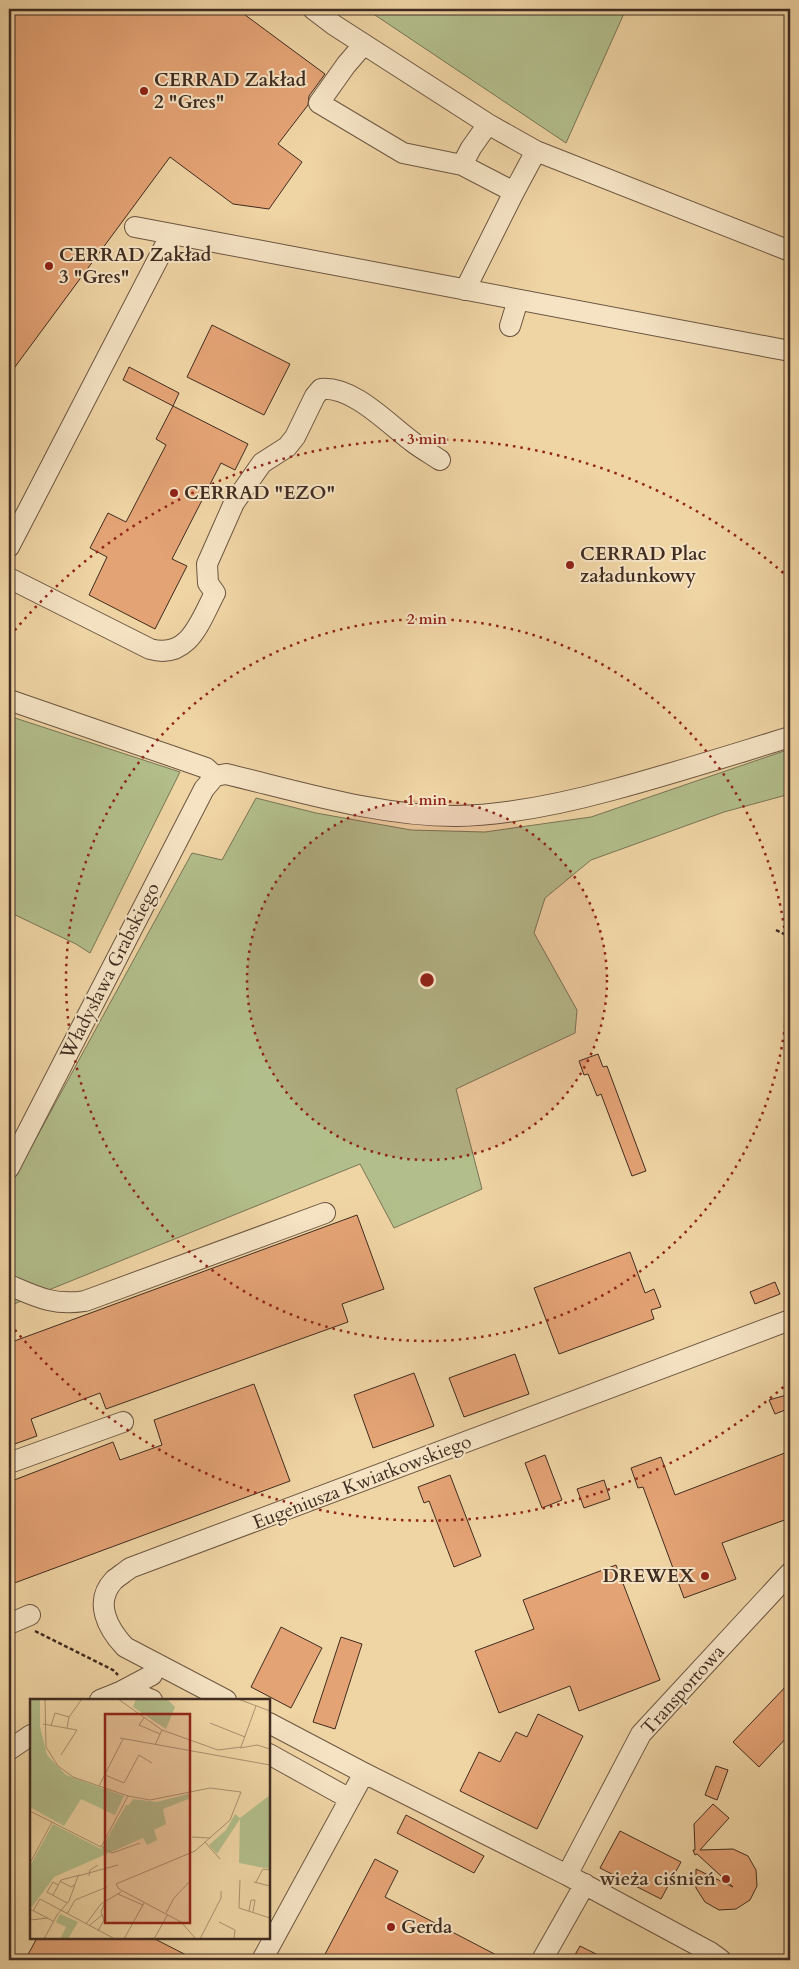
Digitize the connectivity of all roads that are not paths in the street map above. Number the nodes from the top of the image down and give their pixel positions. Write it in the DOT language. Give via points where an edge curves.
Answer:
graph roads {
  1 [pos="313,9"];
  2 [pos="364,44"];
  3 [pos="488,124"];
  4 [pos="536,151"];
  5 [pos="462,166"];
  6 [pos="514,192"];
  7 [pos="135,227"];
  8 [pos="171,234"];
  9 [pos="790,251"];
  10 [pos="465,290"];
  11 [pos="518,300"];
  12 [pos="510,326"];
  13 [pos="790,351"];
  14 [pos="440,460"];
  15 [pos="9,547"];
  16 [pos="9,578"];
  17 [pos="9,700"];
  18 [pos="790,737"];
  19 [pos="215,776"];
  20 [pos="9,1168"];
  21 [pos="326,1213"];
  22 [pos="9,1285"];
  23 [pos="790,1320"];
  24 [pos="123,1422"];
  25 [pos="9,1463"];
  26 [pos="790,1573"];
  27 [pos="152,1675"];
  28 [pos="112,1690"];
  29 [pos="150,1699"];
  30 [pos="224,1699"];
  31 [pos="270,1724"];
  32 [pos="30,1736"];
  33 [pos="9,1750"];
  34 [pos="270,1755"];
  35 [pos="364,1774"];
  36 [pos="350,1798"];
  37 [pos="567,1875"];
  38 [pos="585,1884"];
  39 [pos="262,1960"];
  40 [pos="542,1960"];
  41 [pos="721,1960"];
  1 -- 2 [label="street"];
  2 -- 3 [label="street"];
  2 -- 5 [label="street" via="320,103 403,153"];
  3 -- 4 [label="street"];
  3 -- 5 [label="street"];
  4 -- 6 [label="street"];
  4 -- 9 [label="street"];
  5 -- 6 [label="street"];
  6 -- 10 [label="street"];
  7 -- 8 [label="street"];
  8 -- 10 [label="street"];
  8 -- 15 [label="street"];
  10 -- 11 [label="street"];
  11 -- 12 [label="street"];
  11 -- 13 [label="street"];
  14 -- 16 [label="street" via="413,443 370,407 332,388 321,389 287,448 262,462 234,503 207,564 208,583 216,593 189,640 173,651 150,649"];
  17 -- 19 [label="street" via="206,768"];
  18 -- 19 [label="street" via="650,780 563,803 505,813 442,815 386,810 226,774"];
  19 -- 20 [label="street, Władysława Grabskiego" via="204,789"];
  21 -- 22 [label="street" via="86,1301 55,1303"];
  23 -- 30 [label="street, Eugeniusza Kwiatkowskiego" via="130,1568 114,1581 104,1608 112,1634 125,1647"];
  24 -- 25 [label="street"];
  26 -- 37 [label="street, Transportowa" via="641,1734"];
  27 -- 28 [label="street"];
  28 -- 29 [label="street"];
  31 -- 35 [label="street"];
  32 -- 33 [label="street"];
  34 -- 36 [label="street"];
  35 -- 36 [label="street"];
  35 -- 37 [label="street"];
  36 -- 39 [label="street"];
  37 -- 38 [label="street"];
  38 -- 40 [label="street"];
  38 -- 41 [label="street"];
}
